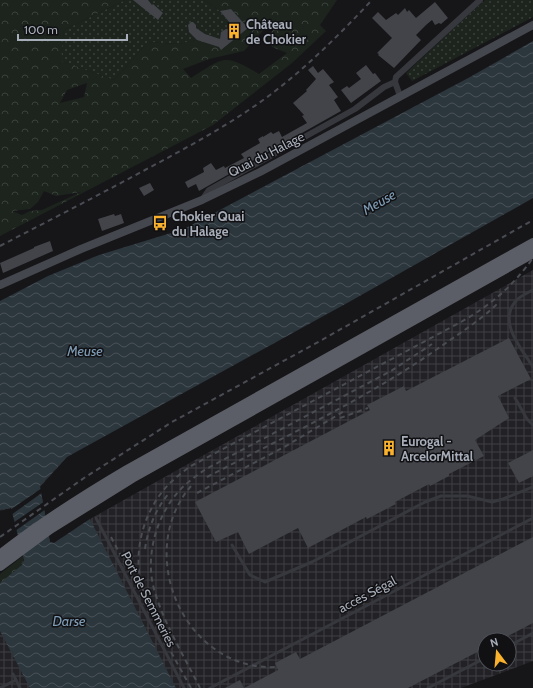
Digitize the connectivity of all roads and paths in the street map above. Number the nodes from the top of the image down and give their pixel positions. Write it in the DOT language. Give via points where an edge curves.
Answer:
graph roads {
  1 [pos="480,0"];
  2 [pos="533,25"];
  3 [pos="395,82"];
  4 [pos="400,96"];
  5 [pos="202,200"];
  6 [pos="533,243"];
  7 [pos="533,254"];
  8 [pos="0,285"];
  9 [pos="533,290"];
  10 [pos="533,367"];
  11 [pos="515,398"];
  12 [pos="533,425"];
  13 [pos="533,487"];
  14 [pos="96,518"];
  15 [pos="533,518"];
  16 [pos="49,524"];
  17 [pos="232,545"];
  18 [pos="19,546"];
  19 [pos="0,555"];
  20 [pos="0,566"];
  21 [pos="533,633"];
  22 [pos="517,642"];
  23 [pos="477,662"];
  24 [pos="13,674"];
  25 [pos="16,680"];
  26 [pos="0,688"];
  27 [pos="20,688"];
  28 [pos="184,688"];
  29 [pos="210,688"];
  30 [pos="428,688"];
  1 -- 3 [label="street" via="396,77"];
  2 -- 4 [label="main road, Quai du Halage"];
  3 -- 4 [label="street"];
  3 -- 5 [label="street" via="384,87 355,109 209,190"];
  4 -- 5 [label="main road, Quai du Halage" via="260,172"];
  5 -- 8 [label="main road, Quai du Halage"];
  6 -- 16 [label="highway" via="128,470 91,492"];
  7 -- 16 [label="highway"];
  9 -- 10 [label="lane" via="515,301 509,319 511,330"];
  11 -- 12 [label="lane" via="527,420"];
  13 -- 17 [label="lane" via="492,502 467,496 441,496 312,562 265,582 250,575"];
  14 -- 28 [label="lane, Port de Semmeries"];
  15 -- 29 [label="lane, accès Ségal"];
  16 -- 18 [label="highway"];
  18 -- 19 [label="highway"];
  18 -- 20 [label="highway"];
  21 -- 22 [label="lane"];
  23 -- 30 [label="lane"];
  24 -- 25 [label="lane"];
  25 -- 26 [label="lane"];
  25 -- 27 [label="lane"];
}
